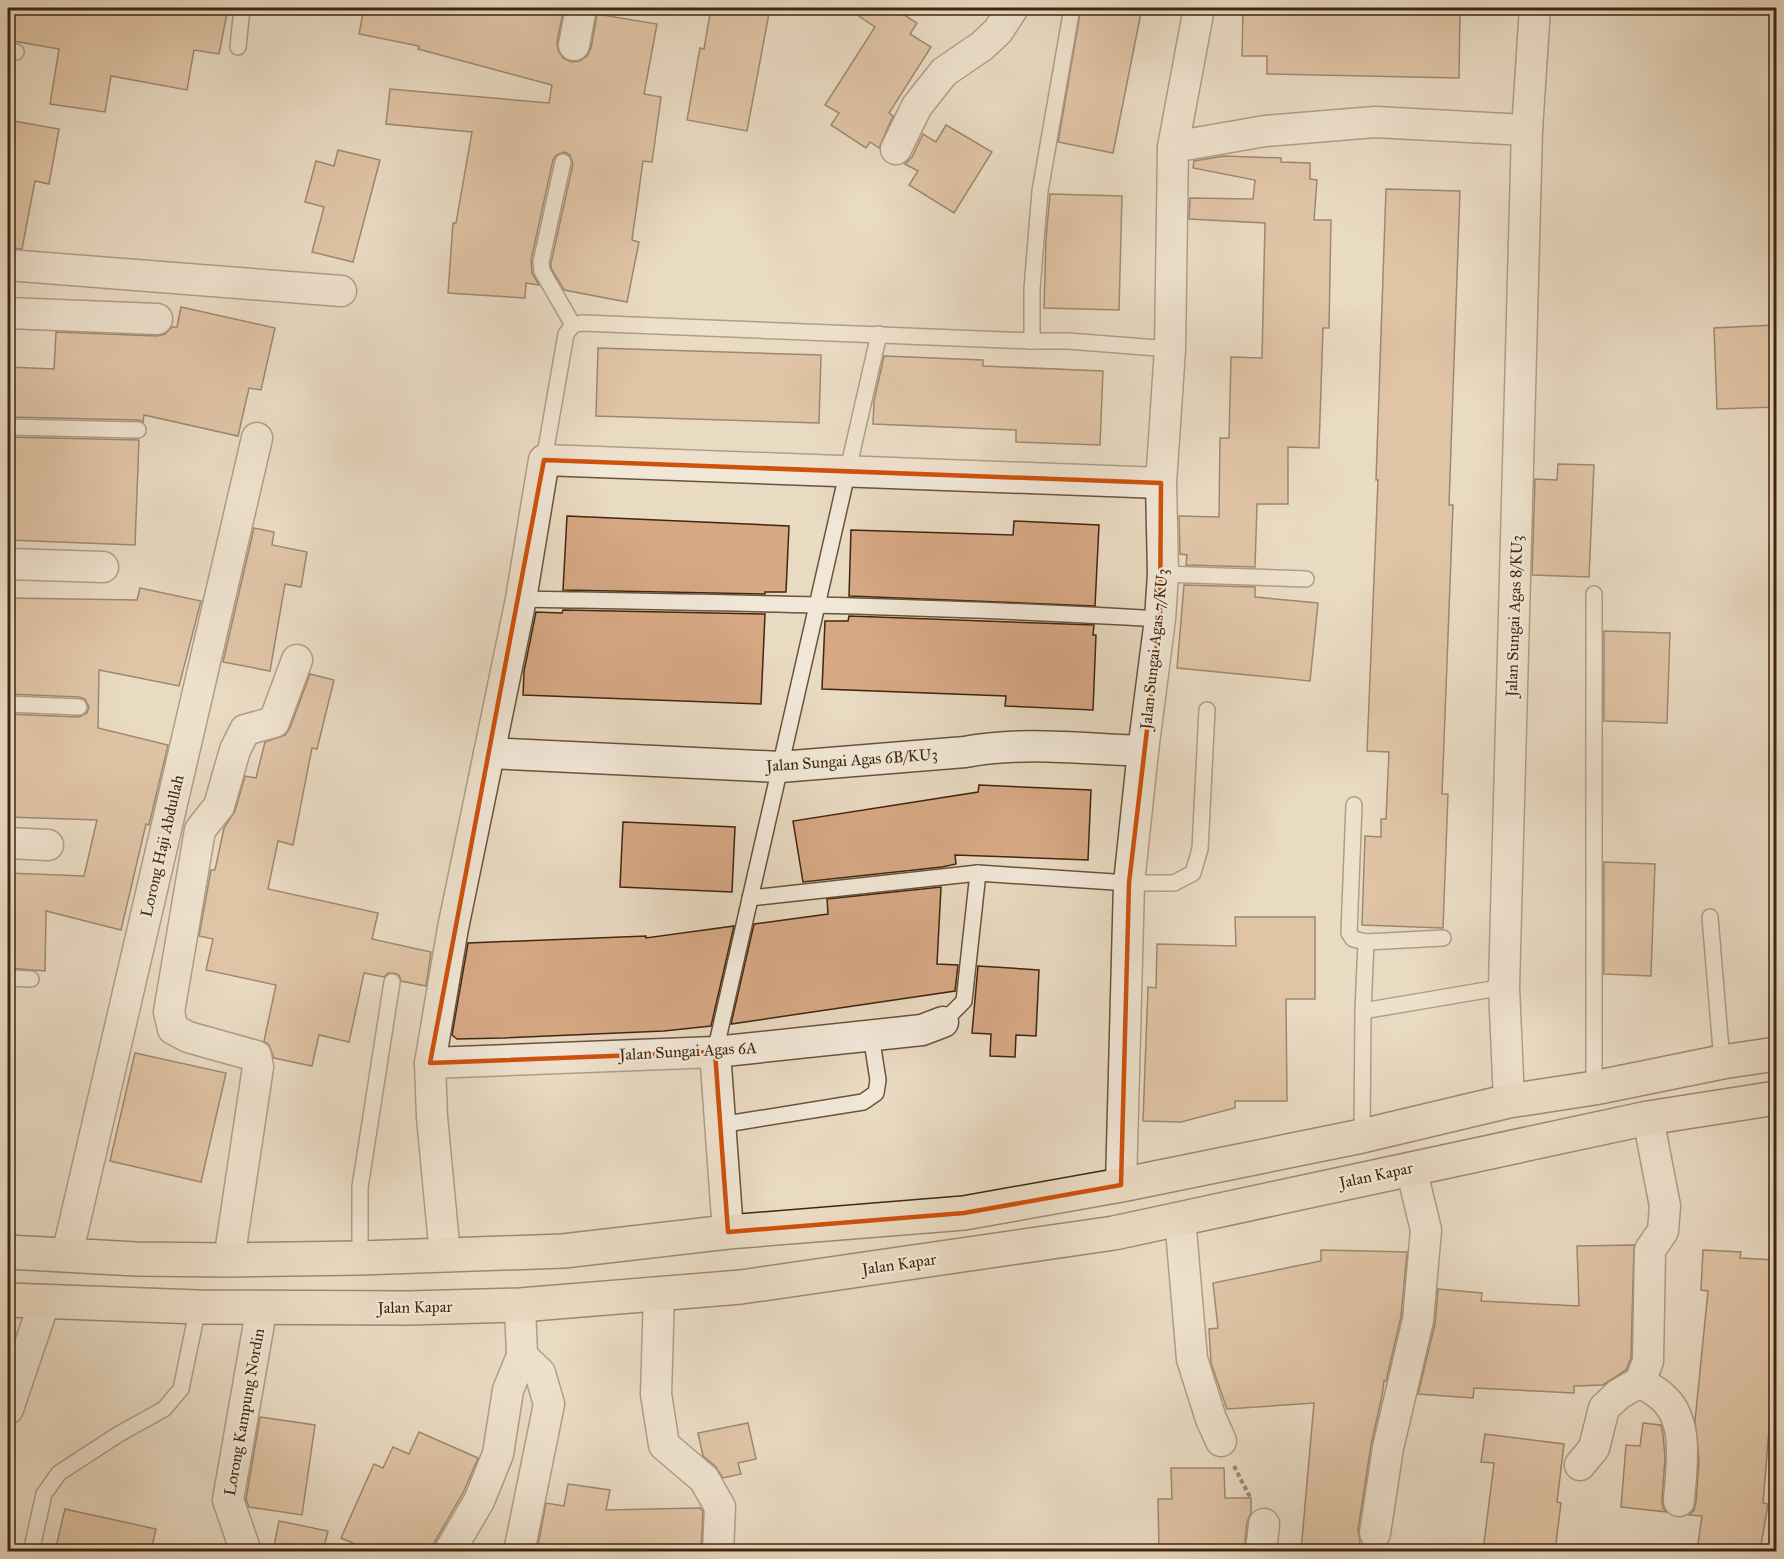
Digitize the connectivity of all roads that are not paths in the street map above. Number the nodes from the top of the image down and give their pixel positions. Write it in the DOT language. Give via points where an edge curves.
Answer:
graph roads {
  1 [pos="243,8"];
  2 [pos="581,8"];
  3 [pos="1013,8"];
  4 [pos="1072,8"];
  5 [pos="1199,8"];
  6 [pos="1535,8"];
  7 [pos="573,45"];
  8 [pos="238,46"];
  9 [pos="1527,130"];
  10 [pos="1173,147"];
  11 [pos="896,149"];
  12 [pos="563,162"];
  13 [pos="8,265"];
  14 [pos="341,291"];
  15 [pos="8,314"];
  16 [pos="157,319"];
  17 [pos="573,325"];
  18 [pos="879,334"];
  19 [pos="1032,341"];
  20 [pos="1170,349"];
  21 [pos="8,427"];
  22 [pos="138,430"];
  23 [pos="257,438"];
  24 [pos="544,459"];
  25 [pos="848,470"];
  26 [pos="1161,483"];
  27 [pos="8,564"];
  28 [pos="104,567"];
  29 [pos="1163,574"];
  30 [pos="1306,579"];
  31 [pos="1594,594"];
  32 [pos="521,599"];
  33 [pos="817,605"];
  34 [pos="1160,619"];
  35 [pos="297,660"];
  36 [pos="8,704"];
  37 [pos="79,707"];
  38 [pos="1207,710"];
  39 [pos="1143,751"];
  40 [pos="489,753"];
  41 [pos="780,767"];
  42 [pos="1354,805"];
  43 [pos="8,843"];
  44 [pos="48,845"];
  45 [pos="978,873"];
  46 [pos="1129,883"];
  47 [pos="750,898"];
  48 [pos="1710,917"];
  49 [pos="1443,938"];
  50 [pos="1366,942"];
  51 [pos="8,978"];
  52 [pos="31,979"];
  53 [pos="392,982"];
  54 [pos="1504,987"];
  55 [pos="1363,1011"];
  56 [pos="943,1022"];
  57 [pos="871,1035"];
  58 [pos="715,1052"];
  59 [pos="1776,1054"];
  60 [pos="1722,1062"];
  61 [pos="430,1063"];
  62 [pos="1594,1088"];
  63 [pos="1776,1098"];
  64 [pos="1509,1101"];
  65 [pos="1648,1118"];
  66 [pos="720,1125"];
  67 [pos="1362,1136"];
  68 [pos="1411,1167"];
  69 [pos="1120,1185"];
  70 [pos="1180,1218"];
  71 [pos="728,1232"];
  72 [pos="8,1252"];
  73 [pos="67,1255"];
  74 [pos="445,1255"];
  75 [pos="360,1258"];
  76 [pos="229,1260"];
  77 [pos="659,1295"];
  78 [pos="8,1300"];
  79 [pos="44,1303"];
  80 [pos="520,1305"];
  81 [pos="262,1306"];
  82 [pos="198,1307"];
  83 [pos="522,1356"];
  84 [pos="1640,1382"];
  85 [pos="8,1409"];
  86 [pos="1221,1441"];
  87 [pos="1580,1465"];
  88 [pos="1679,1501"];
  89 [pos="1375,1533"];
  90 [pos="30,1551"];
  91 [pos="246,1551"];
  92 [pos="449,1551"];
  93 [pos="519,1551"];
  94 [pos="718,1551"];
  1 -- 8 [label="lane"];
  2 -- 7 [label="street"];
  3 -- 11 [label="street" via="982,46 944,72 917,106"];
  4 -- 19 [label="lane" via="1040,191"];
  5 -- 10 [label="street, Jalan Sungai Agas 7/KU3"];
  6 -- 9 [label="street, Jalan Sungai Agas 8/KU3"];
  9 -- 10 [label="street" via="1375,122 1265,131"];
  9 -- 54 [label="street, Jalan Sungai Agas 8/KU3"];
  10 -- 20 [label="street, Jalan Sungai Agas 7/KU3"];
  12 -- 17 [label="lane" via="541,261 542,271"];
  13 -- 14 [label="street"];
  15 -- 16 [label="street"];
  17 -- 18 [label="lane"];
  17 -- 24 [label="lane" via="566,334"];
  18 -- 19 [label="lane"];
  18 -- 25 [label="lane"];
  19 -- 20 [label="lane" via="1068,340"];
  20 -- 26 [label="street, Jalan Sungai Agas 7/KU3"];
  21 -- 22 [label="lane"];
  23 -- 73 [label="street, Lorong Haji Abdullah"];
  24 -- 25 [label="street"];
  24 -- 32 [label="street"];
  25 -- 26 [label="street"];
  25 -- 33 [label="lane"];
  26 -- 29 [label="street, Jalan Sungai Agas 7/KU3"];
  27 -- 28 [label="street"];
  29 -- 30 [label="lane"];
  29 -- 34 [label="street, Jalan Sungai Agas 7/KU3"];
  31 -- 62 [label="lane"];
  32 -- 33 [label="lane"];
  32 -- 40 [label="street"];
  33 -- 34 [label="lane" via="1015,610"];
  33 -- 41 [label="lane"];
  34 -- 39 [label="street, Jalan Sungai Agas 7/KU3"];
  35 -- 76 [label="street" via="274,722 245,729 234,750 219,806 200,830 169,1012 173,1029 256,1056 258,1067"];
  36 -- 37 [label="lane"];
  38 -- 46 [label="lane" via="1200,849 1193,873 1174,883"];
  39 -- 41 [label="street, Jalan Sungai Agas 6B/KU3" via="989,748"];
  39 -- 46 [label="street, Jalan Sungai Agas 7/KU3"];
  40 -- 41 [label="street, Jalan Sungai Agas 6B/KU3"];
  40 -- 61 [label="street"];
  41 -- 47 [label="lane"];
  42 -- 50 [label="lane" via="1349,933 1353,939"];
  43 -- 44 [label="street"];
  45 -- 46 [label="lane"];
  45 -- 47 [label="lane"];
  45 -- 56 [label="lane" via="964,1001"];
  46 -- 69 [label="street, Jalan Sungai Agas 7/KU3"];
  47 -- 58 [label="lane"];
  48 -- 60 [label="lane"];
  49 -- 50 [label="lane"];
  50 -- 55 [label="lane"];
  51 -- 52 [label="lane"];
  53 -- 75 [label="lane" via="360,1187"];
  54 -- 55 [label="lane"];
  54 -- 64 [label="street, Jalan Sungai Agas 8/KU3"];
  55 -- 67 [label="lane"];
  56 -- 57 [label="street, Jalan Sungai Agas 6A" via="922,1030"];
  57 -- 58 [label="street, Jalan Sungai Agas 6A"];
  57 -- 66 [label="lane" via="878,1080 876,1093 864,1102"];
  58 -- 61 [label="street, Jalan Sungai Agas 6A"];
  58 -- 66 [label="street"];
  59 -- 60 [label="highway"];
  60 -- 62 [label="highway"];
  61 -- 74 [label="street"];
  62 -- 64 [label="highway"];
  63 -- 65 [label="highway, Jalan Kapar"];
  64 -- 67 [label="highway"];
  65 -- 68 [label="highway, Jalan Kapar"];
  65 -- 84 [label="street" via="1665,1206 1663,1231 1650,1250 1648,1361"];
  66 -- 71 [label="street"];
  67 -- 69 [label="highway"];
  68 -- 70 [label="highway, Jalan Kapar"];
  68 -- 89 [label="street" via="1426,1230 1418,1320 1388,1448"];
  69 -- 71 [label="highway" via="964,1213"];
  70 -- 77 [label="highway, Jalan Kapar" via="1048,1243"];
  70 -- 86 [label="street" via="1192,1359"];
  71 -- 74 [label="highway" via="563,1251"];
  72 -- 73 [label="highway"];
  73 -- 76 [label="highway"];
  74 -- 75 [label="highway"];
  75 -- 76 [label="highway"];
  77 -- 80 [label="highway, Jalan Kapar"];
  77 -- 94 [label="street" via="656,1394 664,1445 704,1479 720,1507"];
  78 -- 79 [label="highway, Jalan Kapar"];
  79 -- 82 [label="highway, Jalan Kapar"];
  79 -- 85 [label="street"];
  80 -- 81 [label="highway, Jalan Kapar"];
  80 -- 83 [label="street"];
  81 -- 82 [label="highway, Jalan Kapar"];
  81 -- 91 [label="street, Lorong Kampung Nordin" via="228,1500"];
  82 -- 90 [label="lane" via="181,1389 165,1409 59,1473 44,1494"];
  83 -- 92 [label="street" via="508,1390 498,1454 479,1501"];
  83 -- 93 [label="street" via="540,1373 549,1404"];
  84 -- 87 [label="street" via="1604,1408 1594,1448"];
  84 -- 88 [label="street" via="1662,1396 1677,1416 1683,1450"];
}
